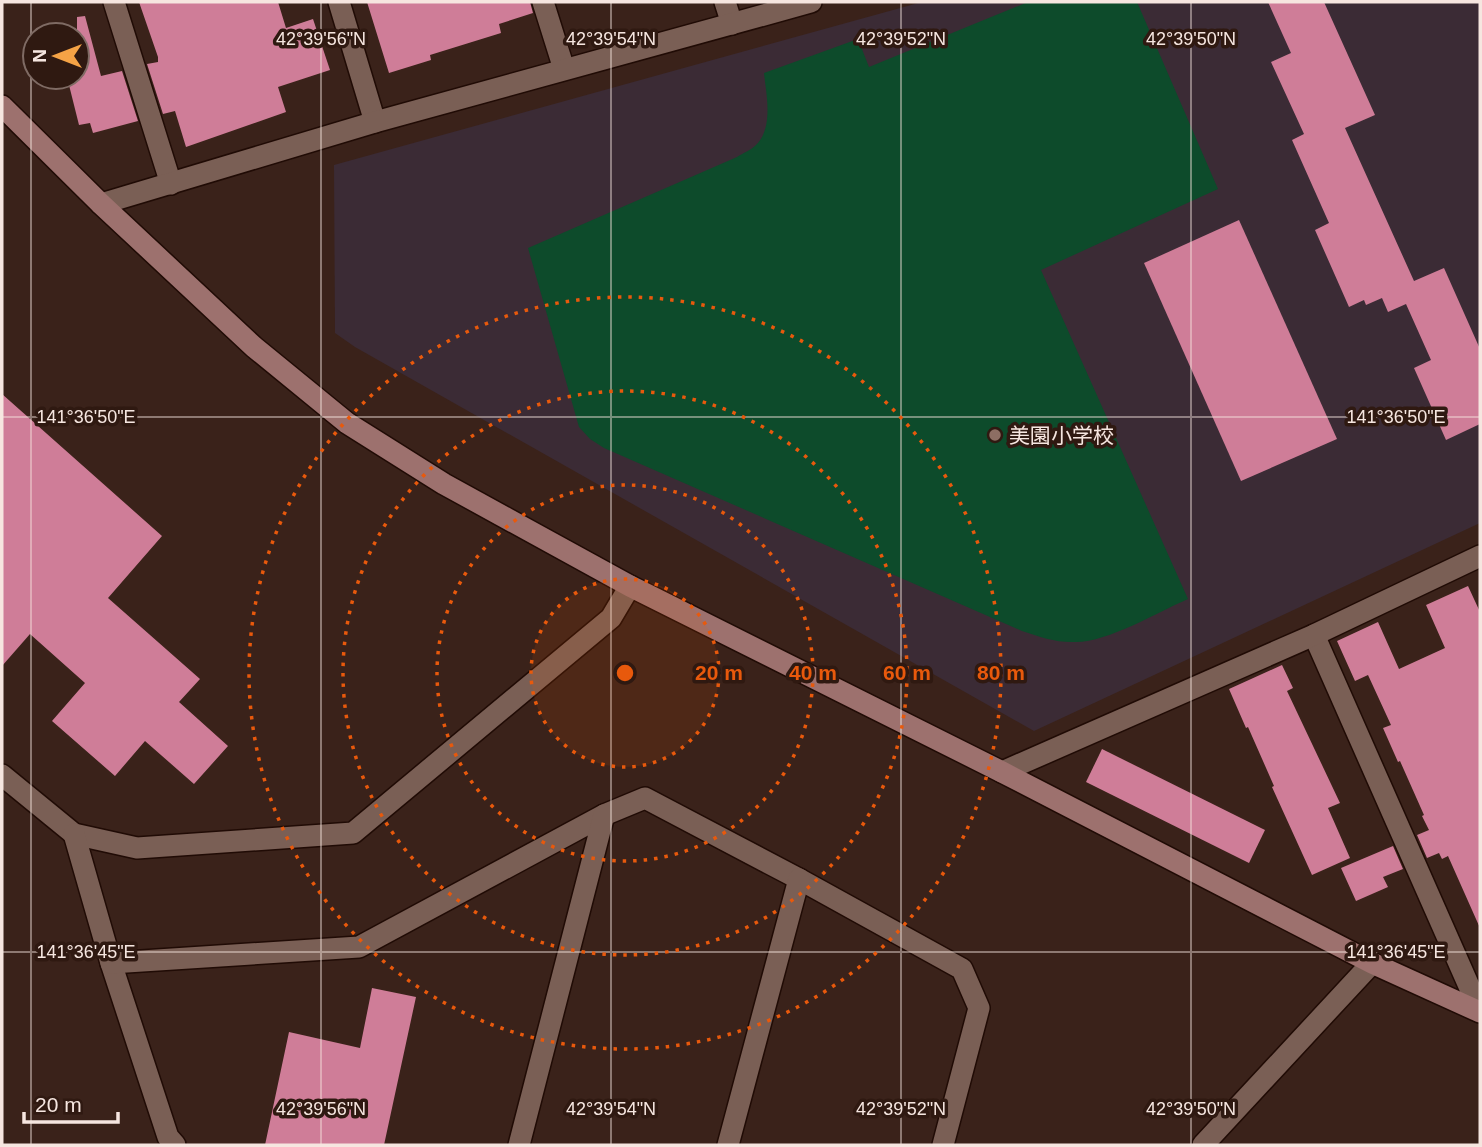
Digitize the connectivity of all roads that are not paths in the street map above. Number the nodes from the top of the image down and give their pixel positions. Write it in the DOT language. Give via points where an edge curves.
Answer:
graph roads {
  1 [pos="114,2"];
  2 [pos="339,2"];
  3 [pos="543,2"];
  4 [pos="725,2"];
  5 [pos="810,2"];
  6 [pos="732,24"];
  7 [pos="565,69"];
  8 [pos="3,107"];
  9 [pos="376,121"];
  10 [pos="171,184"];
  11 [pos="101,204"];
  12 [pos="1480,556"];
  13 [pos="630,586"];
  14 [pos="1314,635"];
  15 [pos="1002,772"];
  16 [pos="2,775"];
  17 [pos="604,815"];
  18 [pos="74,834"];
  19 [pos="799,879"];
  20 [pos="111,963"];
  21 [pos="1372,963"];
  22 [pos="1480,1011"];
  23 [pos="175,1145"];
  24 [pos="519,1145"];
  25 [pos="728,1145"];
  26 [pos="943,1145"];
  27 [pos="1203,1145"];
  1 -- 10 [label="street"];
  2 -- 9 [label="street"];
  3 -- 7 [label="street"];
  4 -- 6 [label="street"];
  5 -- 6 [label="street"];
  6 -- 7 [label="street"];
  7 -- 9 [label="street"];
  8 -- 11 [label="street"];
  9 -- 10 [label="street"];
  10 -- 11 [label="street"];
  11 -- 13 [label="street" via="254,347 347,423 444,484"];
  12 -- 14 [label="street"];
  13 -- 15 [label="street"];
  13 -- 18 [label="street" via="611,618 353,833 137,848"];
  14 -- 15 [label="street"];
  14 -- 22 [label="street"];
  15 -- 21 [label="street"];
  16 -- 18 [label="street"];
  17 -- 19 [label="street" via="645,798"];
  17 -- 20 [label="street" via="359,947"];
  17 -- 24 [label="street"];
  18 -- 20 [label="street"];
  19 -- 25 [label="street"];
  19 -- 26 [label="street" via="962,969 979,1008"];
  20 -- 23 [label="street" via="168,1137"];
  21 -- 22 [label="street"];
  21 -- 27 [label="street"];
}
